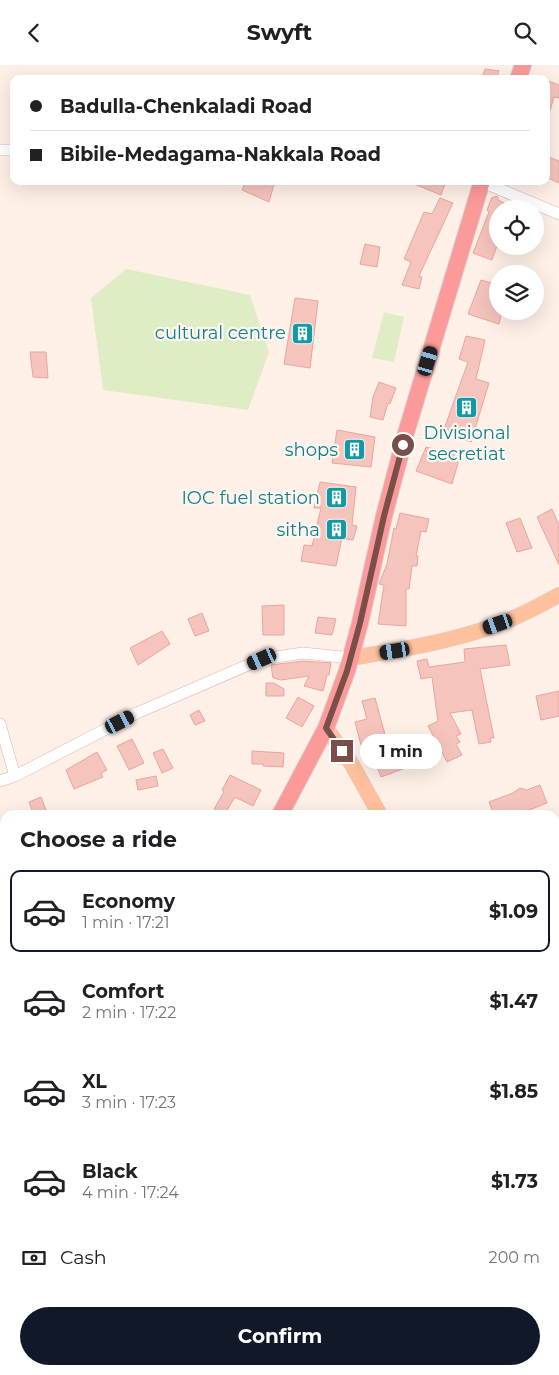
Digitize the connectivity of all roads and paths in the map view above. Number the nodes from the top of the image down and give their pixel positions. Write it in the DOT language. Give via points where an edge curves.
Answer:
graph roads {
  1 [pos="481,185"];
  2 [pos="489,185"];
  3 [pos="559,213"];
  4 [pos="559,595"];
  5 [pos="350,659"];
  6 [pos="0,724"];
  7 [pos="326,728"];
  8 [pos="15,776"];
  9 [pos="0,781"];
  10 [pos="283,810"];
  11 [pos="377,810"];
  1 -- 5 [label="highway" via="406,433"];
  2 -- 3 [label="street"];
  4 -- 5 [label="main road" via="474,633 410,649"];
  5 -- 7 [label="highway"];
  5 -- 8 [label="street" via="303,653 262,659 137,713"];
  6 -- 8 [label="street"];
  7 -- 10 [label="highway"];
  7 -- 11 [label="main road" via="351,763"];
  8 -- 9 [label="street"];
}
